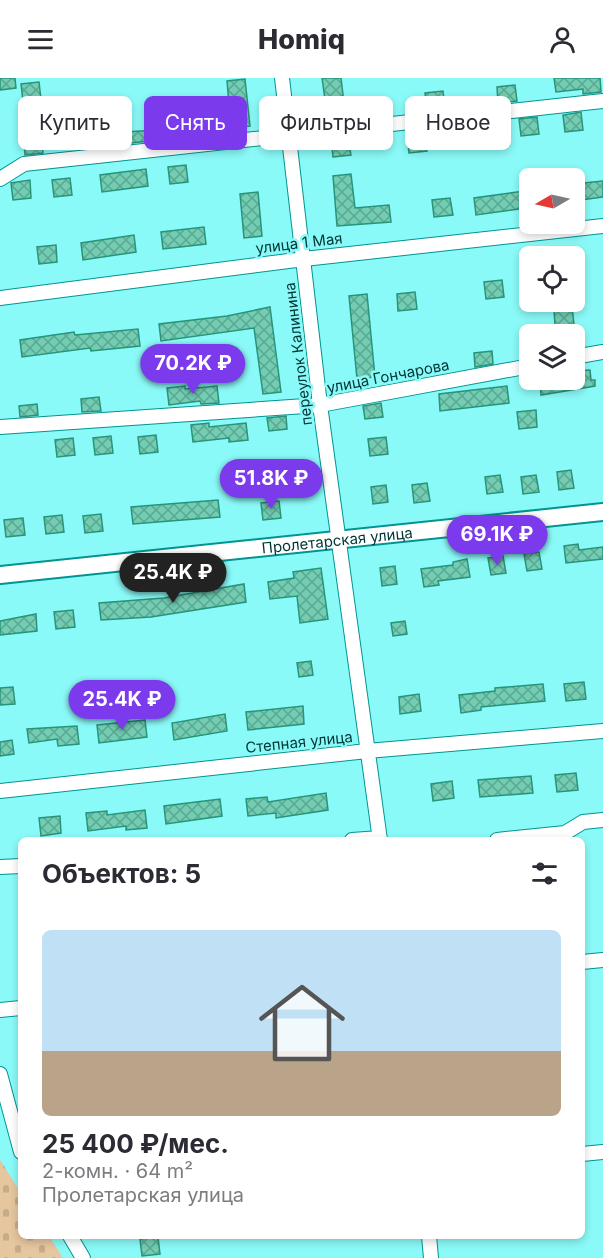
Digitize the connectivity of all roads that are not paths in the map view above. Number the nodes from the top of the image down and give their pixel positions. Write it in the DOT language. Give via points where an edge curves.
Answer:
graph roads {
  1 [pos="282,78"];
  2 [pos="284,96"];
  3 [pos="603,101"];
  4 [pos="393,124"];
  5 [pos="259,138"];
  6 [pos="290,150"];
  7 [pos="0,179"];
  8 [pos="603,226"];
  9 [pos="304,259"];
  10 [pos="0,298"];
  11 [pos="603,352"];
  12 [pos="585,355"];
  13 [pos="519,368"];
  14 [pos="320,405"];
  15 [pos="0,428"];
  16 [pos="603,512"];
  17 [pos="338,539"];
  18 [pos="0,575"];
  19 [pos="603,731"];
  20 [pos="367,751"];
  21 [pos="0,791"];
  22 [pos="603,820"];
  23 [pos="380,837"];
  24 [pos="526,837"];
  25 [pos="18,866"];
  26 [pos="0,867"];
  27 [pos="603,960"];
  28 [pos="585,962"];
  29 [pos="18,1008"];
  30 [pos="0,1010"];
  31 [pos="0,1074"];
  32 [pos="18,1141"];
  33 [pos="603,1152"];
  34 [pos="585,1154"];
  35 [pos="72,1239"];
  36 [pos="429,1239"];
  37 [pos="83,1258"];
  38 [pos="431,1258"];
  1 -- 2 [label="street, переулок Калинина"];
  3 -- 4 [label="street"];
  5 -- 7 [label="street" via="24,164"];
  6 -- 9 [label="street, переулок Калинина"];
  8 -- 9 [label="street, улица 1 Мая"];
  9 -- 10 [label="street, улица 1 Мая"];
  9 -- 14 [label="street, переулок Калинина"];
  11 -- 12 [label="street"];
  13 -- 14 [label="street, улица Гончарова"];
  14 -- 15 [label="street, улица Гончарова"];
  14 -- 17 [label="street, переулок Калинина"];
  16 -- 17 [label="main road, Пролетарская улица"];
  17 -- 18 [label="main road, Пролетарская улица"];
  17 -- 20 [label="street, переулок Калинина"];
  19 -- 20 [label="street, Степная улица"];
  20 -- 21 [label="street, Степная улица"];
  20 -- 23 [label="street, переулок Калинина"];
  22 -- 24 [label="street" via="583,822 565,833"];
  25 -- 26 [label="street"];
  27 -- 28 [label="street"];
  29 -- 30 [label="street"];
  31 -- 32 [label="street"];
  33 -- 34 [label="street"];
  35 -- 37 [label="street"];
  36 -- 38 [label="street"];
}
